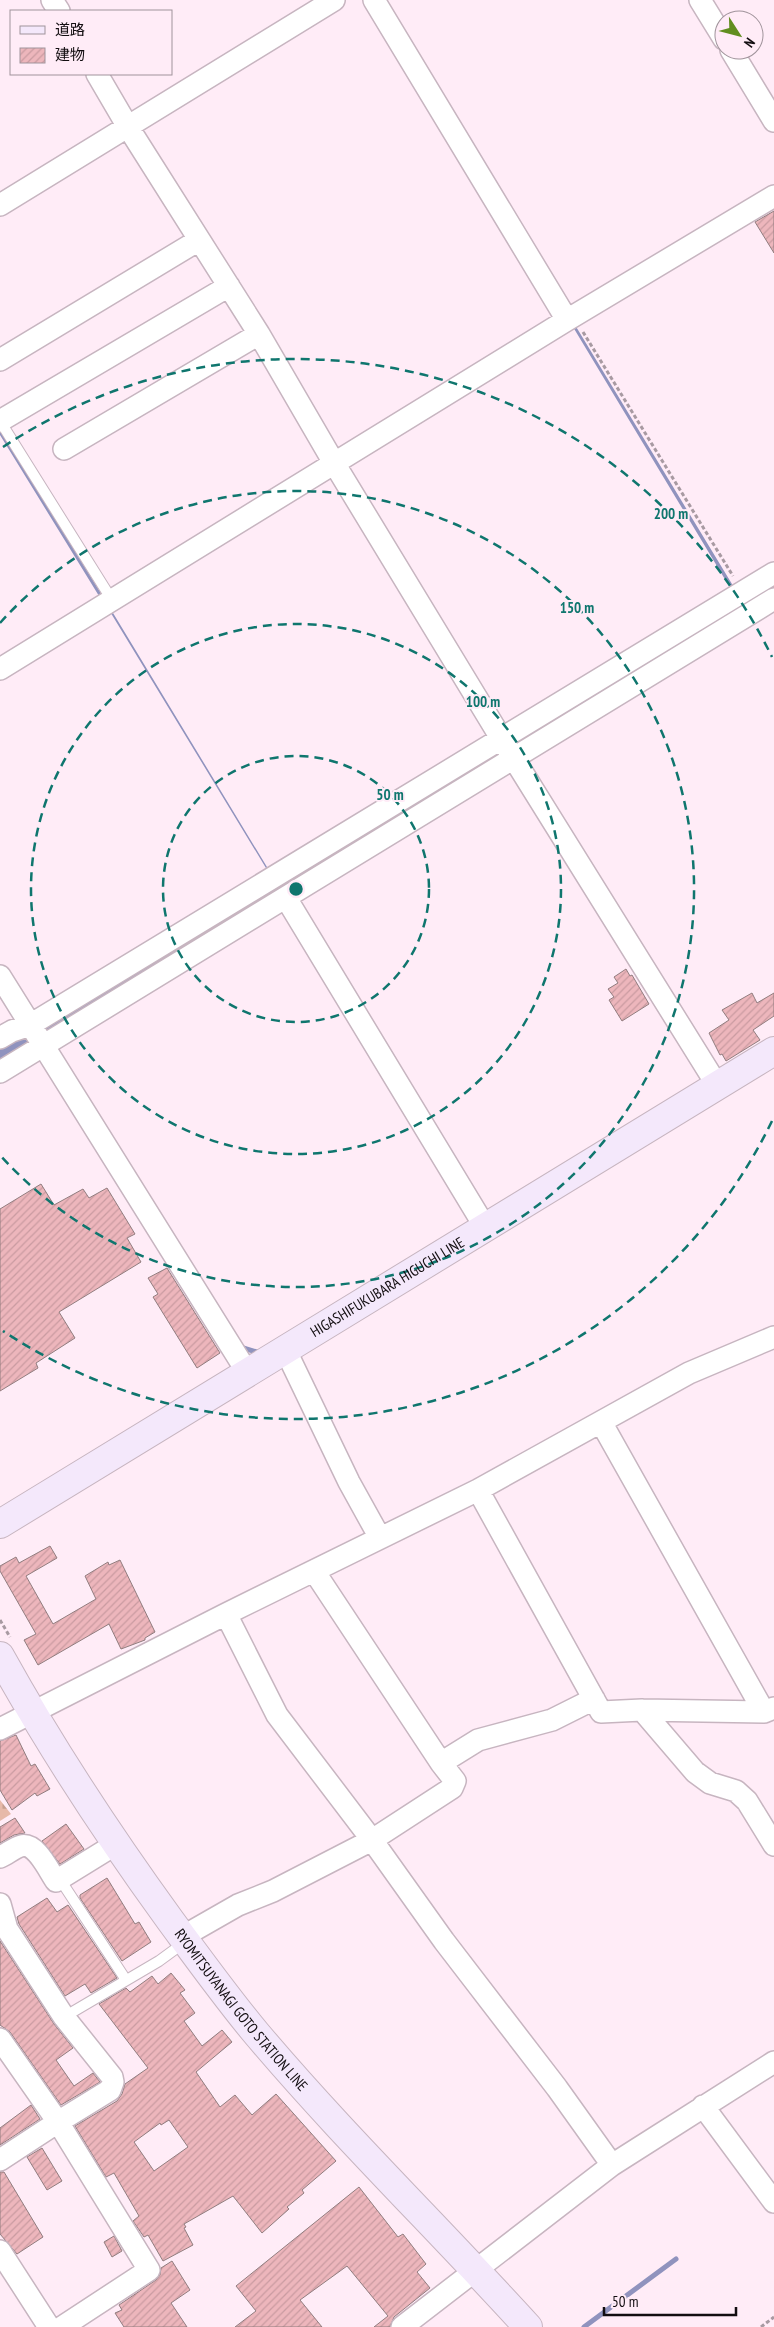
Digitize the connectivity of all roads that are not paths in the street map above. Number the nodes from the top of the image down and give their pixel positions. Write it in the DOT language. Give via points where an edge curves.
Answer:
graph roads {
  1 [pos="334,0"];
  2 [pos="374,0"];
  3 [pos="700,0"];
  4 [pos="714,23"];
  5 [pos="737,60"];
  6 [pos="98,75"];
  7 [pos="774,121"];
  8 [pos="128,127"];
  9 [pos="774,196"];
  10 [pos="0,204"];
  11 [pos="199,240"];
  12 [pos="228,286"];
  13 [pos="571,318"];
  14 [pos="259,334"];
  15 [pos="0,360"];
  16 [pos="0,421"];
  17 [pos="64,449"];
  18 [pos="334,463"];
  19 [pos="774,573"];
  20 [pos="774,599"];
  21 [pos="112,600"];
  22 [pos="0,669"];
  23 [pos="508,748"];
  24 [pos="286,898"];
  25 [pos="0,976"];
  26 [pos="30,1025"];
  27 [pos="0,1038"];
  28 [pos="43,1046"];
  29 [pos="774,1051"];
  30 [pos="0,1072"];
  31 [pos="717,1085"];
  32 [pos="485,1227"];
  33 [pos="774,1336"];
  34 [pos="285,1349"];
  35 [pos="247,1372"];
  36 [pos="601,1422"];
  37 [pos="478,1490"];
  38 [pos="0,1524"];
  39 [pos="380,1538"];
  40 [pos="314,1571"];
  41 [pos="226,1614"];
  42 [pos="0,1656"];
  43 [pos="594,1698"];
  44 [pos="642,1710"];
  45 [pos="769,1710"];
  46 [pos="32,1713"];
  47 [pos="0,1729"];
  48 [pos="441,1763"];
  49 [pos="372,1840"];
  50 [pos="116,1844"];
  51 [pos="774,1845"];
  52 [pos="0,1857"];
  53 [pos="62,1877"];
  54 [pos="0,1904"];
  55 [pos="184,1939"];
  56 [pos="126,1980"];
  57 [pos="64,2017"];
  58 [pos="0,2039"];
  59 [pos="774,2062"];
  60 [pos="703,2106"];
  61 [pos="58,2122"];
  62 [pos="0,2160"];
  63 [pos="612,2165"];
  64 [pos="774,2202"];
  65 [pos="0,2251"];
  66 [pos="475,2269"];
  67 [pos="6,2274"];
  68 [pos="49,2327"];
  69 [pos="62,2327"];
  70 [pos="402,2327"];
  71 [pos="528,2327"];
  1 -- 8 [label="street"];
  2 -- 13 [label="street"];
  3 -- 4 [label="street"];
  5 -- 7 [label="street"];
  6 -- 8 [label="street"];
  8 -- 10 [label="street"];
  8 -- 11 [label="street"];
  9 -- 13 [label="street"];
  11 -- 12 [label="street"];
  11 -- 15 [label="street"];
  12 -- 14 [label="street"];
  12 -- 16 [label="street"];
  13 -- 18 [label="street"];
  14 -- 17 [label="street"];
  14 -- 18 [label="street"];
  16 -- 21 [label="lane"];
  18 -- 21 [label="street"];
  18 -- 23 [label="street"];
  19 -- 23 [label="street"];
  20 -- 23 [label="street"];
  21 -- 22 [label="street"];
  23 -- 24 [label="street"];
  23 -- 26 [label="street"];
  23 -- 31 [label="street"];
  24 -- 28 [label="street"];
  24 -- 32 [label="street"];
  25 -- 26 [label="street"];
  26 -- 27 [label="street"];
  26 -- 28 [label="street"];
  28 -- 30 [label="street"];
  28 -- 35 [label="street"];
  29 -- 31 [label="main road, HIGASHIFUKUBARA HIGUCHI LINE"];
  31 -- 32 [label="main road, HIGASHIFUKUBARA HIGUCHI LINE"];
  32 -- 34 [label="main road, HIGASHIFUKUBARA HIGUCHI LINE"];
  33 -- 36 [label="street" via="689,1373"];
  34 -- 35 [label="main road, HIGASHIFUKUBARA HIGUCHI LINE"];
  34 -- 39 [label="street" via="349,1482"];
  35 -- 38 [label="main road, HIGASHIFUKUBARA HIGUCHI LINE"];
  36 -- 37 [label="street"];
  36 -- 45 [label="street"];
  37 -- 39 [label="street"];
  37 -- 43 [label="street"];
  39 -- 40 [label="street"];
  40 -- 41 [label="street"];
  40 -- 48 [label="street"];
  41 -- 46 [label="street"];
  41 -- 49 [label="street" via="277,1715"];
  42 -- 46 [label="main road, RYOMITSUYANAGI GOTO STATION LINE"];
  43 -- 44 [label="street" via="601,1712"];
  43 -- 48 [label="street" via="552,1720 478,1740"];
  44 -- 45 [label="street"];
  44 -- 51 [label="street" via="695,1772 710,1783 736,1791 747,1800"];
  46 -- 47 [label="street"];
  46 -- 50 [label="main road, RYOMITSUYANAGI GOTO STATION LINE"];
  48 -- 49 [label="street" via="455,1781 452,1788"];
  49 -- 55 [label="street" via="273,1891 238,1905"];
  49 -- 63 [label="street"];
  50 -- 53 [label="street"];
  50 -- 55 [label="main road, RYOMITSUYANAGI GOTO STATION LINE"];
  52 -- 53 [label="street" via="28,1845 56,1881"];
  53 -- 56 [label="lane" via="65,1887"];
  54 -- 57 [label="street" via="5,1926"];
  55 -- 56 [label="lane"];
  55 -- 66 [label="main road, RYOMITSUYANAGI GOTO STATION LINE" via="255,2032 375,2168"];
  56 -- 57 [label="lane"];
  57 -- 61 [label="street" via="113,2082 110,2090"];
  58 -- 61 [label="street"];
  59 -- 60 [label="street"];
  60 -- 63 [label="street"];
  60 -- 64 [label="street"];
  61 -- 62 [label="street"];
  61 -- 69 [label="street" via="149,2270"];
  63 -- 66 [label="street"];
  65 -- 67 [label="street"];
  66 -- 70 [label="street"];
  66 -- 71 [label="main road, RYOMITSUYANAGI GOTO STATION LINE"];
  67 -- 68 [label="street"];
}
